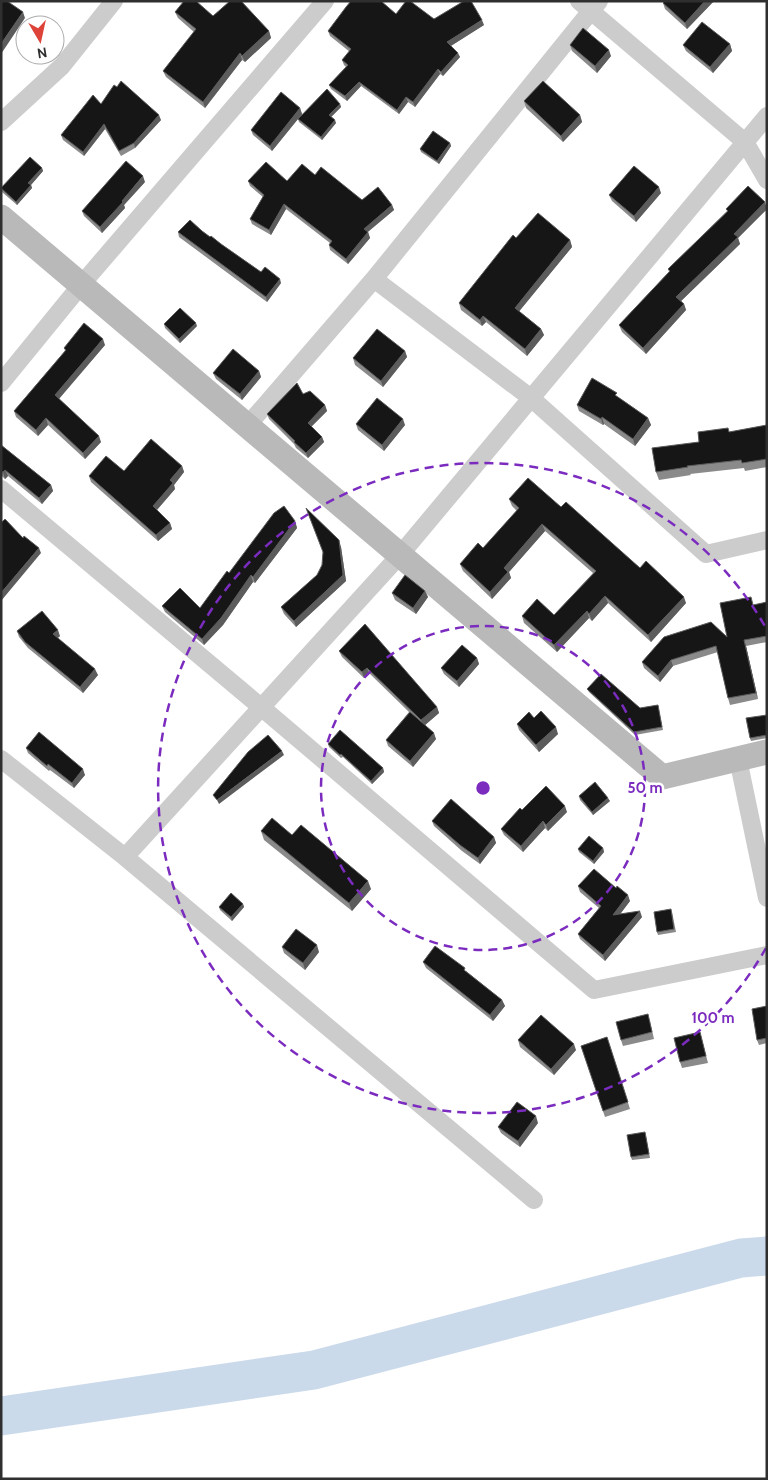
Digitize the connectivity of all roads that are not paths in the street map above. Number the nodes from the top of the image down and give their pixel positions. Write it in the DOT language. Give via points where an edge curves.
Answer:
graph roads {
  1 [pos="114,1"];
  2 [pos="325,1"];
  3 [pos="590,4"];
  4 [pos="767,116"];
  5 [pos="1,122"];
  6 [pos="745,142"];
  7 [pos="767,180"];
  8 [pos="1,218"];
  9 [pos="374,279"];
  10 [pos="81,285"];
  11 [pos="1,383"];
  12 [pos="531,398"];
  13 [pos="247,426"];
  14 [pos="1,490"];
  15 [pos="767,540"];
  16 [pos="400,555"];
  17 [pos="261,707"];
  18 [pos="767,752"];
  19 [pos="1,759"];
  20 [pos="738,759"];
  21 [pos="125,857"];
  22 [pos="767,898"];
  23 [pos="767,955"];
  24 [pos="534,1200"];
  1 -- 5 [label="street" via="62,66"];
  2 -- 10 [label="street"];
  3 -- 6 [label="street"];
  3 -- 9 [label="street"];
  4 -- 6 [label="street"];
  6 -- 7 [label="street"];
  6 -- 12 [label="street"];
  8 -- 10 [label="street"];
  9 -- 12 [label="street"];
  9 -- 13 [label="street"];
  10 -- 11 [label="street"];
  10 -- 13 [label="street"];
  12 -- 15 [label="street" via="706,554"];
  12 -- 16 [label="street"];
  13 -- 16 [label="street"];
  14 -- 17 [label="street"];
  16 -- 17 [label="street"];
  16 -- 20 [label="street" via="662,776"];
  17 -- 21 [label="street"];
  17 -- 23 [label="street" via="594,990"];
  18 -- 20 [label="street"];
  19 -- 21 [label="street"];
  20 -- 22 [label="street"];
  21 -- 24 [label="street"];
}
